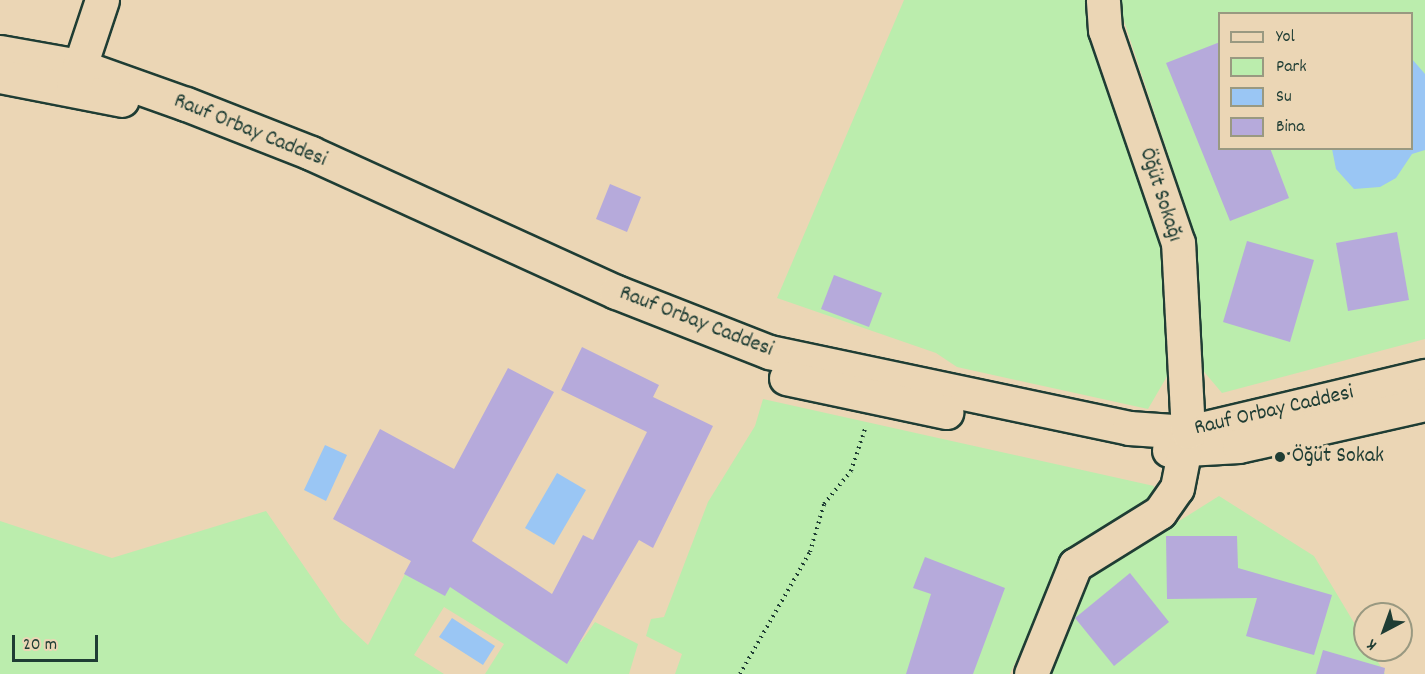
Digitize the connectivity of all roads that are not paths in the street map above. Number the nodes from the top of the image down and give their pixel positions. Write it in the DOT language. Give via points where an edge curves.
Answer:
graph roads {
  1 [pos="102,0"];
  2 [pos="1103,0"];
  3 [pos="0,52"];
  4 [pos="0,76"];
  5 [pos="76,77"];
  6 [pos="1425,376"];
  7 [pos="1425,404"];
  8 [pos="1187,441"];
  9 [pos="1031,674"];
  1 -- 5 [label="street"];
  2 -- 8 [label="street, Öğüt Sokağı" via="1105,30 1178,243"];
  3 -- 5 [label="street, Rauf Orbay Caddesi"];
  4 -- 5 [label="street, Rauf Orbay Caddesi"];
  5 -- 8 [label="street, Rauf Orbay Caddesi" via="310,153 616,292 769,352"];
  5 -- 8 [label="street, Rauf Orbay Caddesi" via="198,123 531,277 763,373 1128,446"];
  6 -- 8 [label="street, Rauf Orbay Caddesi"];
  7 -- 8 [label="street, Rauf Orbay Caddesi" via="1239,446"];
  8 -- 9 [label="street, Öğüt Sokağı" via="1177,489 1160,512 1075,565"];
}
